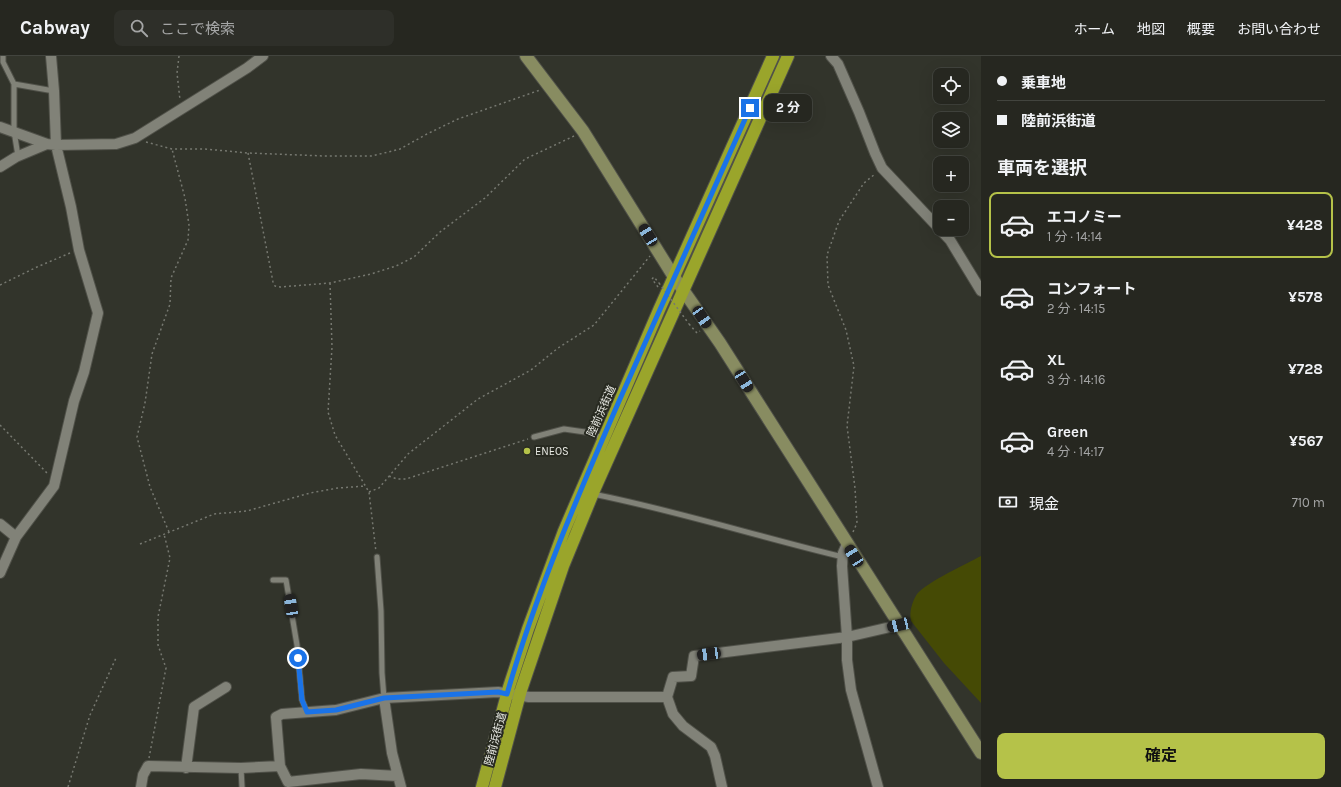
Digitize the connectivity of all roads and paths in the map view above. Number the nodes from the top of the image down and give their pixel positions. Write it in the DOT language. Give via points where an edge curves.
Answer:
graph roads {
  1 [pos="3,56"];
  2 [pos="51,56"];
  3 [pos="179,56"];
  4 [pos="263,56"];
  5 [pos="526,56"];
  6 [pos="773,56"];
  7 [pos="788,56"];
  8 [pos="831,56"];
  9 [pos="14,84"];
  10 [pos="550,86"];
  11 [pos="54,91"];
  12 [pos="182,108"];
  13 [pos="0,127"];
  14 [pos="14,131"];
  15 [pos="583,131"];
  16 [pos="135,138"];
  17 [pos="51,144"];
  18 [pos="172,149"];
  19 [pos="248,153"];
  20 [pos="18,156"];
  21 [pos="0,167"];
  22 [pos="882,168"];
  23 [pos="656,248"];
  24 [pos="79,250"];
  25 [pos="674,277"];
  26 [pos="330,283"];
  27 [pos="0,285"];
  28 [pos="659,289"];
  29 [pos="684,290"];
  30 [pos="981,292"];
  31 [pos="697,327"];
  32 [pos="0,425"];
  33 [pos="534,437"];
  34 [pos="603,438"];
  35 [pos="615,443"];
  36 [pos="389,476"];
  37 [pos="55,482"];
  38 [pos="366,486"];
  39 [pos="369,492"];
  40 [pos="592,494"];
  41 [pos="0,524"];
  42 [pos="170,532"];
  43 [pos="164,534"];
  44 [pos="16,537"];
  45 [pos="140,544"];
  46 [pos="847,544"];
  47 [pos="377,557"];
  48 [pos="843,557"];
  49 [pos="0,573"];
  50 [pos="273,580"];
  51 [pos="899,625"];
  52 [pos="847,637"];
  53 [pos="116,658"];
  54 [pos="226,687"];
  55 [pos="507,694"];
  56 [pos="520,696"];
  57 [pos="667,697"];
  58 [pos="384,698"];
  59 [pos="307,712"];
  60 [pos="981,753"];
  61 [pos="148,766"];
  62 [pos="280,766"];
  63 [pos="186,768"];
  64 [pos="241,768"];
  65 [pos="398,776"];
  66 [pos="68,787"];
  67 [pos="141,787"];
  68 [pos="242,787"];
  69 [pos="401,787"];
  70 [pos="482,787"];
  71 [pos="495,787"];
  72 [pos="722,787"];
  73 [pos="878,787"];
  1 -- 9 [label="lane" via="3,62"];
  2 -- 11 [label="street"];
  3 -- 12 [label="path" via="177,73"];
  4 -- 12 [label="street"];
  5 -- 10 [label="street"];
  6 -- 25 [label="highway, 陸前浜街道"];
  7 -- 29 [label="highway, 陸前浜街道"];
  8 -- 22 [label="street" via="838,64"];
  9 -- 11 [label="lane"];
  9 -- 14 [label="lane"];
  10 -- 15 [label="street"];
  10 -- 19 [label="path" via="458,119 400,149 372,156"];
  11 -- 17 [label="street"];
  12 -- 16 [label="street"];
  13 -- 14 [label="street"];
  14 -- 17 [label="street"];
  14 -- 20 [label="lane"];
  15 -- 23 [label="street"];
  15 -- 26 [label="path" via="525,159 485,198 440,232 414,257 371,274"];
  16 -- 17 [label="street" via="116,144"];
  16 -- 18 [label="path"];
  17 -- 20 [label="street"];
  17 -- 24 [label="street" via="71,207"];
  18 -- 19 [label="path" via="205,148"];
  18 -- 42 [label="path" via="185,198 189,225 188,240 171,278 170,304 152,354 137,437 150,487"];
  19 -- 26 [label="path" via="275,286"];
  20 -- 21 [label="street"];
  22 -- 30 [label="street" via="950,240"];
  22 -- 46 [label="path" via="864,184 839,221 827,256 828,286 846,330 854,366 847,426 857,523"];
  23 -- 25 [label="street"];
  23 -- 36 [label="path" via="594,325 558,348 531,370 478,399 408,454"];
  24 -- 27 [label="path"];
  24 -- 37 [label="street" via="98,313"];
  25 -- 29 [label="street"];
  25 -- 34 [label="highway, 陸前浜街道"];
  26 -- 38 [label="path" via="332,347 328,412 336,434"];
  28 -- 31 [label="path, bridge" via="652,280 654,277 697,333 700,331"];
  29 -- 35 [label="highway, 陸前浜街道"];
  29 -- 46 [label="street"];
  32 -- 37 [label="path"];
  33 -- 34 [label="lane" via="564,429"];
  33 -- 36 [label="path" via="406,479"];
  34 -- 35 [label="lane"];
  34 -- 55 [label="highway, 陸前浜街道" via="564,531"];
  35 -- 40 [label="highway, 陸前浜街道"];
  36 -- 39 [label="path" via="380,488"];
  37 -- 44 [label="street"];
  38 -- 39 [label="path"];
  38 -- 42 [label="path" via="310,493 248,511 214,514"];
  39 -- 47 [label="path"];
  40 -- 48 [label="lane" via="637,503"];
  40 -- 56 [label="highway, 陸前浜街道" via="563,566"];
  41 -- 44 [label="street"];
  42 -- 43 [label="path"];
  43 -- 45 [label="path"];
  43 -- 61 [label="path" via="170,558 158,617 158,645 166,668"];
  44 -- 49 [label="street"];
  46 -- 48 [label="street"];
  46 -- 51 [label="street"];
  47 -- 58 [label="lane"];
  48 -- 52 [label="street"];
  50 -- 59 [label="lane" via="286,580 297,645 302,700"];
  51 -- 52 [label="street"];
  51 -- 60 [label="street"];
  52 -- 57 [label="street" via="694,656 691,676 673,677"];
  52 -- 73 [label="street" via="851,690"];
  53 -- 66 [label="path" via="90,715"];
  54 -- 63 [label="street" via="194,707"];
  55 -- 56 [label="street"];
  55 -- 58 [label="street" via="498,692"];
  55 -- 70 [label="highway, 陸前浜街道"];
  56 -- 57 [label="street"];
  56 -- 71 [label="highway, 陸前浜街道"];
  57 -- 72 [label="street" via="673,714 683,726 711,747"];
  58 -- 59 [label="street" via="336,710"];
  58 -- 65 [label="street"];
  59 -- 62 [label="street" via="282,714 276,717"];
  61 -- 63 [label="street"];
  61 -- 67 [label="street"];
  62 -- 64 [label="street"];
  62 -- 65 [label="street" via="288,782 361,774"];
  63 -- 64 [label="street"];
  64 -- 68 [label="lane"];
  65 -- 69 [label="street"];
}
